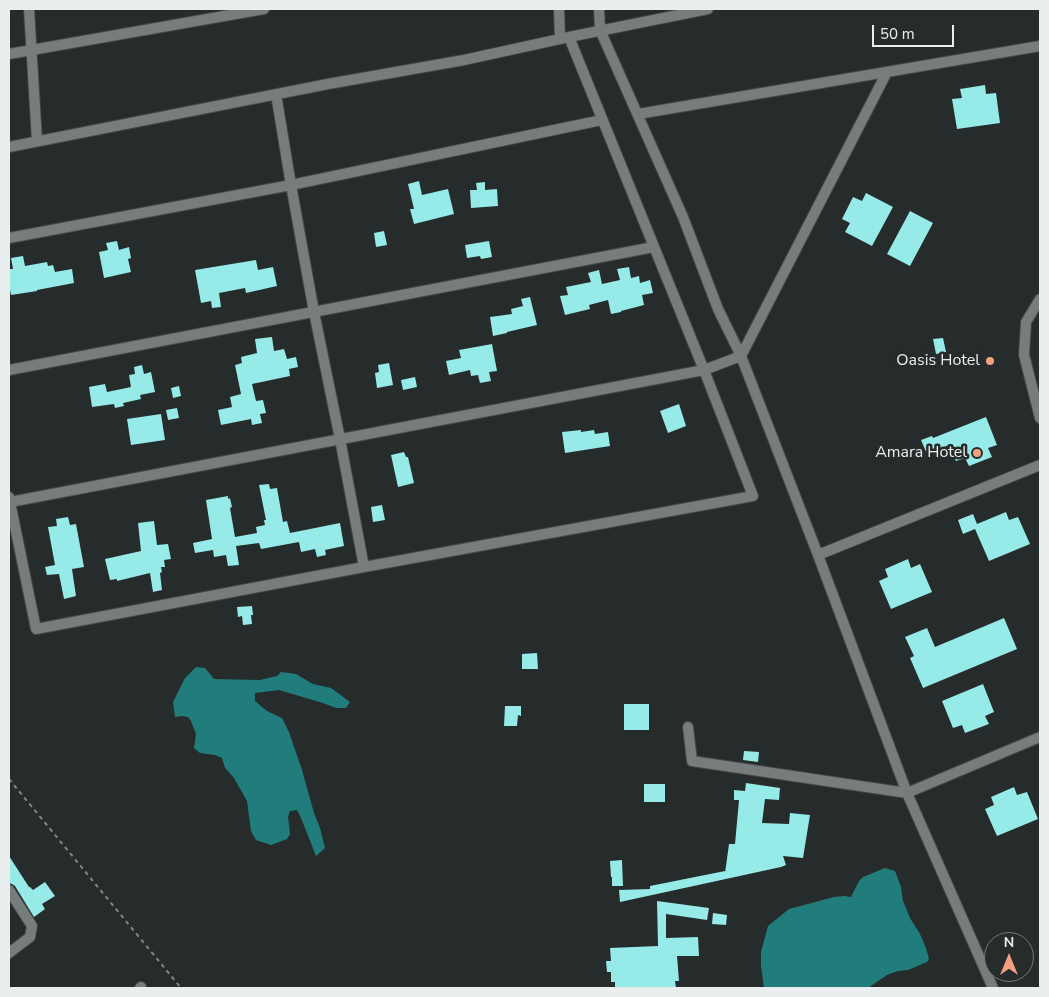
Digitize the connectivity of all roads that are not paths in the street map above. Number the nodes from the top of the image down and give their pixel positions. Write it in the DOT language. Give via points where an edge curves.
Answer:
graph roads {
  1 [pos="29,9"];
  2 [pos="264,9"];
  3 [pos="559,9"];
  4 [pos="599,9"];
  5 [pos="708,9"];
  6 [pos="600,30"];
  7 [pos="564,38"];
  8 [pos="1040,46"];
  9 [pos="32,50"];
  10 [pos="9,54"];
  11 [pos="887,72"];
  12 [pos="276,94"];
  13 [pos="638,114"];
  14 [pos="602,120"];
  15 [pos="38,141"];
  16 [pos="9,146"];
  17 [pos="290,185"];
  18 [pos="9,238"];
  19 [pos="654,247"];
  20 [pos="1040,299"];
  21 [pos="314,312"];
  22 [pos="741,356"];
  23 [pos="9,370"];
  24 [pos="704,370"];
  25 [pos="1040,418"];
  26 [pos="340,439"];
  27 [pos="1040,465"];
  28 [pos="9,499"];
  29 [pos="818,555"];
  30 [pos="364,567"];
  31 [pos="688,727"];
  32 [pos="1040,737"];
  33 [pos="907,794"];
  34 [pos="9,890"];
  35 [pos="9,953"];
  36 [pos="993,988"];
  1 -- 9 [label="street"];
  2 -- 9 [label="street"];
  3 -- 7 [label="street"];
  4 -- 6 [label="street"];
  5 -- 6 [label="street"];
  6 -- 7 [label="street"];
  6 -- 13 [label="street"];
  7 -- 12 [label="street" via="464,60"];
  7 -- 14 [label="street"];
  8 -- 11 [label="street"];
  9 -- 10 [label="street"];
  9 -- 15 [label="street"];
  11 -- 13 [label="street"];
  11 -- 22 [label="street"];
  12 -- 15 [label="street"];
  12 -- 17 [label="street"];
  13 -- 22 [label="street" via="683,217 718,309"];
  14 -- 17 [label="street"];
  14 -- 19 [label="street"];
  15 -- 16 [label="street"];
  17 -- 18 [label="street"];
  17 -- 21 [label="street"];
  19 -- 21 [label="street"];
  19 -- 24 [label="street"];
  20 -- 25 [label="street" via="1026,322 1024,355"];
  21 -- 23 [label="street"];
  21 -- 26 [label="street"];
  22 -- 24 [label="street"];
  22 -- 29 [label="street"];
  24 -- 26 [label="street"];
  24 -- 30 [label="street" via="753,496"];
  26 -- 28 [label="street"];
  26 -- 30 [label="street"];
  27 -- 29 [label="street"];
  28 -- 30 [label="street" via="36,629"];
  29 -- 33 [label="street"];
  31 -- 33 [label="street" via="692,761"];
  32 -- 33 [label="street"];
  33 -- 36 [label="street"];
  34 -- 35 [label="street" via="32,926 30,937"];
}
